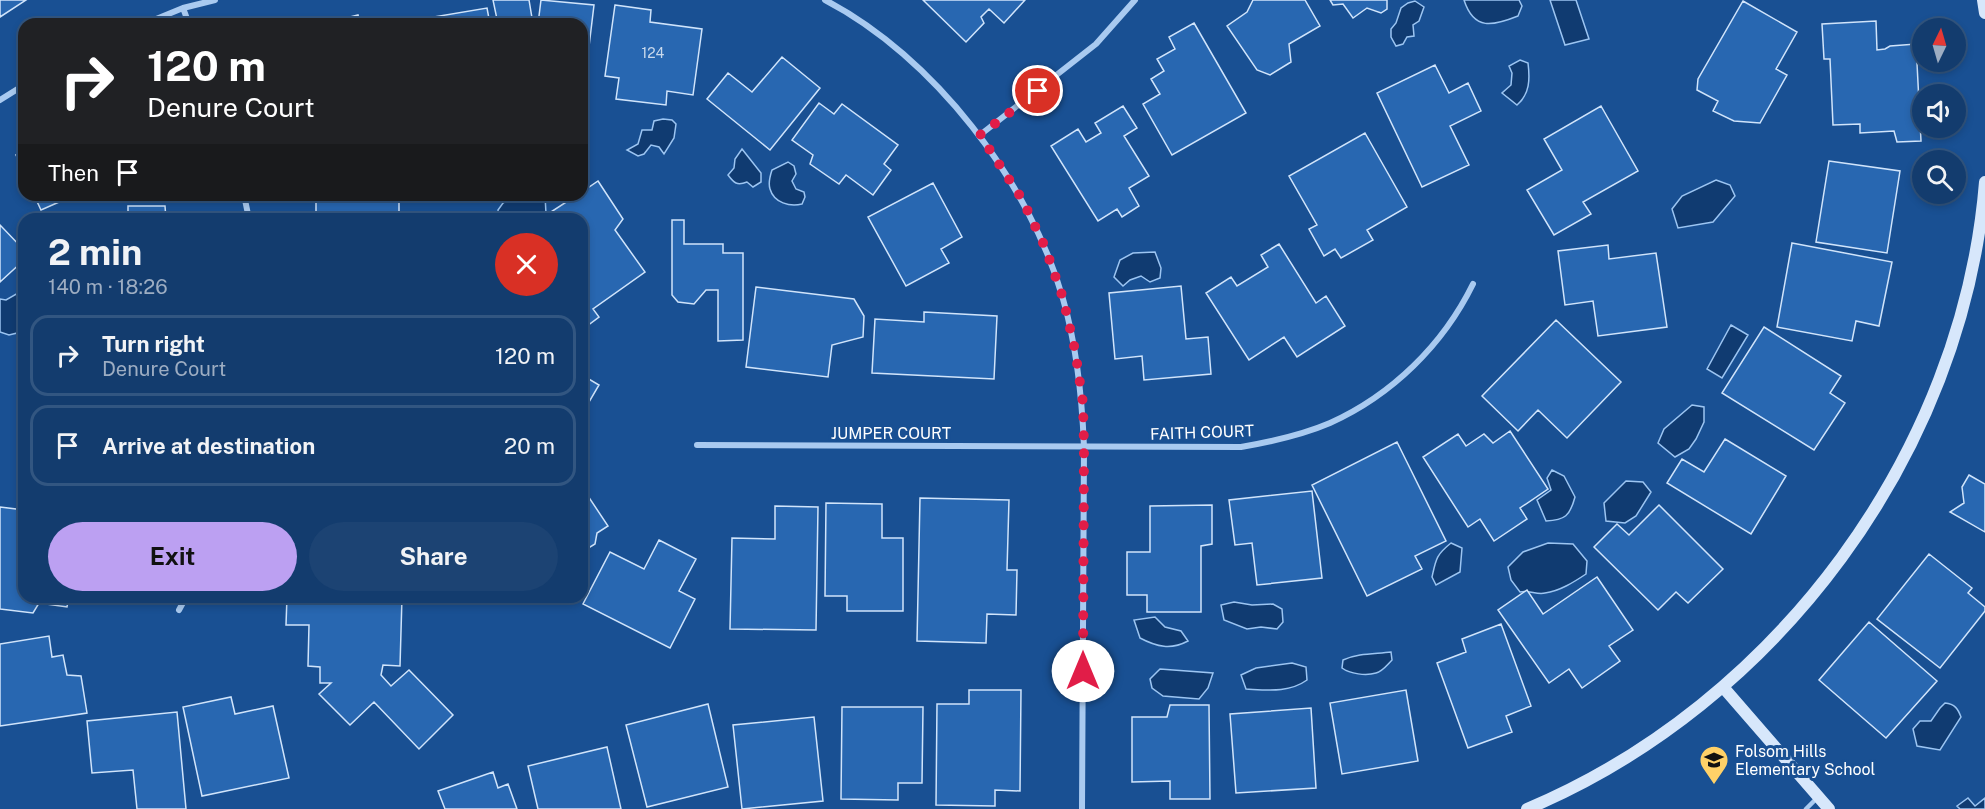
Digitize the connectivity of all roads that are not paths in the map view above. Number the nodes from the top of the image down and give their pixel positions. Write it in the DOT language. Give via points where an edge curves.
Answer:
graph roads {
  1 [pos="215,0"];
  2 [pos="825,0"];
  3 [pos="1135,0"];
  4 [pos="1983,0"];
  5 [pos="183,9"];
  6 [pos="1985,14"];
  7 [pos="160,18"];
  8 [pos="187,18"];
  9 [pos="18,89"];
  10 [pos="0,100"];
  11 [pos="980,135"];
  12 [pos="1985,182"];
  13 [pos="1984,215"];
  14 [pos="1473,284"];
  15 [pos="697,445"];
  16 [pos="1084,447"];
  17 [pos="183,603"];
  18 [pos="179,610"];
  19 [pos="1723,687"];
  20 [pos="1818,797"];
  21 [pos="1082,809"];
  22 [pos="1527,809"];
  23 [pos="1806,809"];
  24 [pos="1829,809"];
  1 -- 5 [label="street"];
  2 -- 11 [label="street" via="876,33 917,67"];
  3 -- 11 [label="street" via="1096,44"];
  4 -- 6 [label="street"];
  5 -- 7 [label="street"];
  5 -- 8 [label="street"];
  9 -- 10 [label="street"];
  11 -- 16 [label="street" via="1022,199 1063,298 1083,403"];
  12 -- 13 [label="street"];
  13 -- 19 [label="street" via="1955,335 1926,411 1902,459 1862,530 1830,573 1777,635"];
  14 -- 16 [label="street, FAITH COURT" via="1464,304 1427,353 1382,393 1329,424 1241,447"];
  15 -- 16 [label="street, JUMPER COURT"];
  16 -- 21 [label="street"];
  17 -- 18 [label="street"];
  19 -- 20 [label="street"];
  19 -- 22 [label="street" via="1643,747"];
  20 -- 23 [label="lane"];
  20 -- 24 [label="street"];
}
